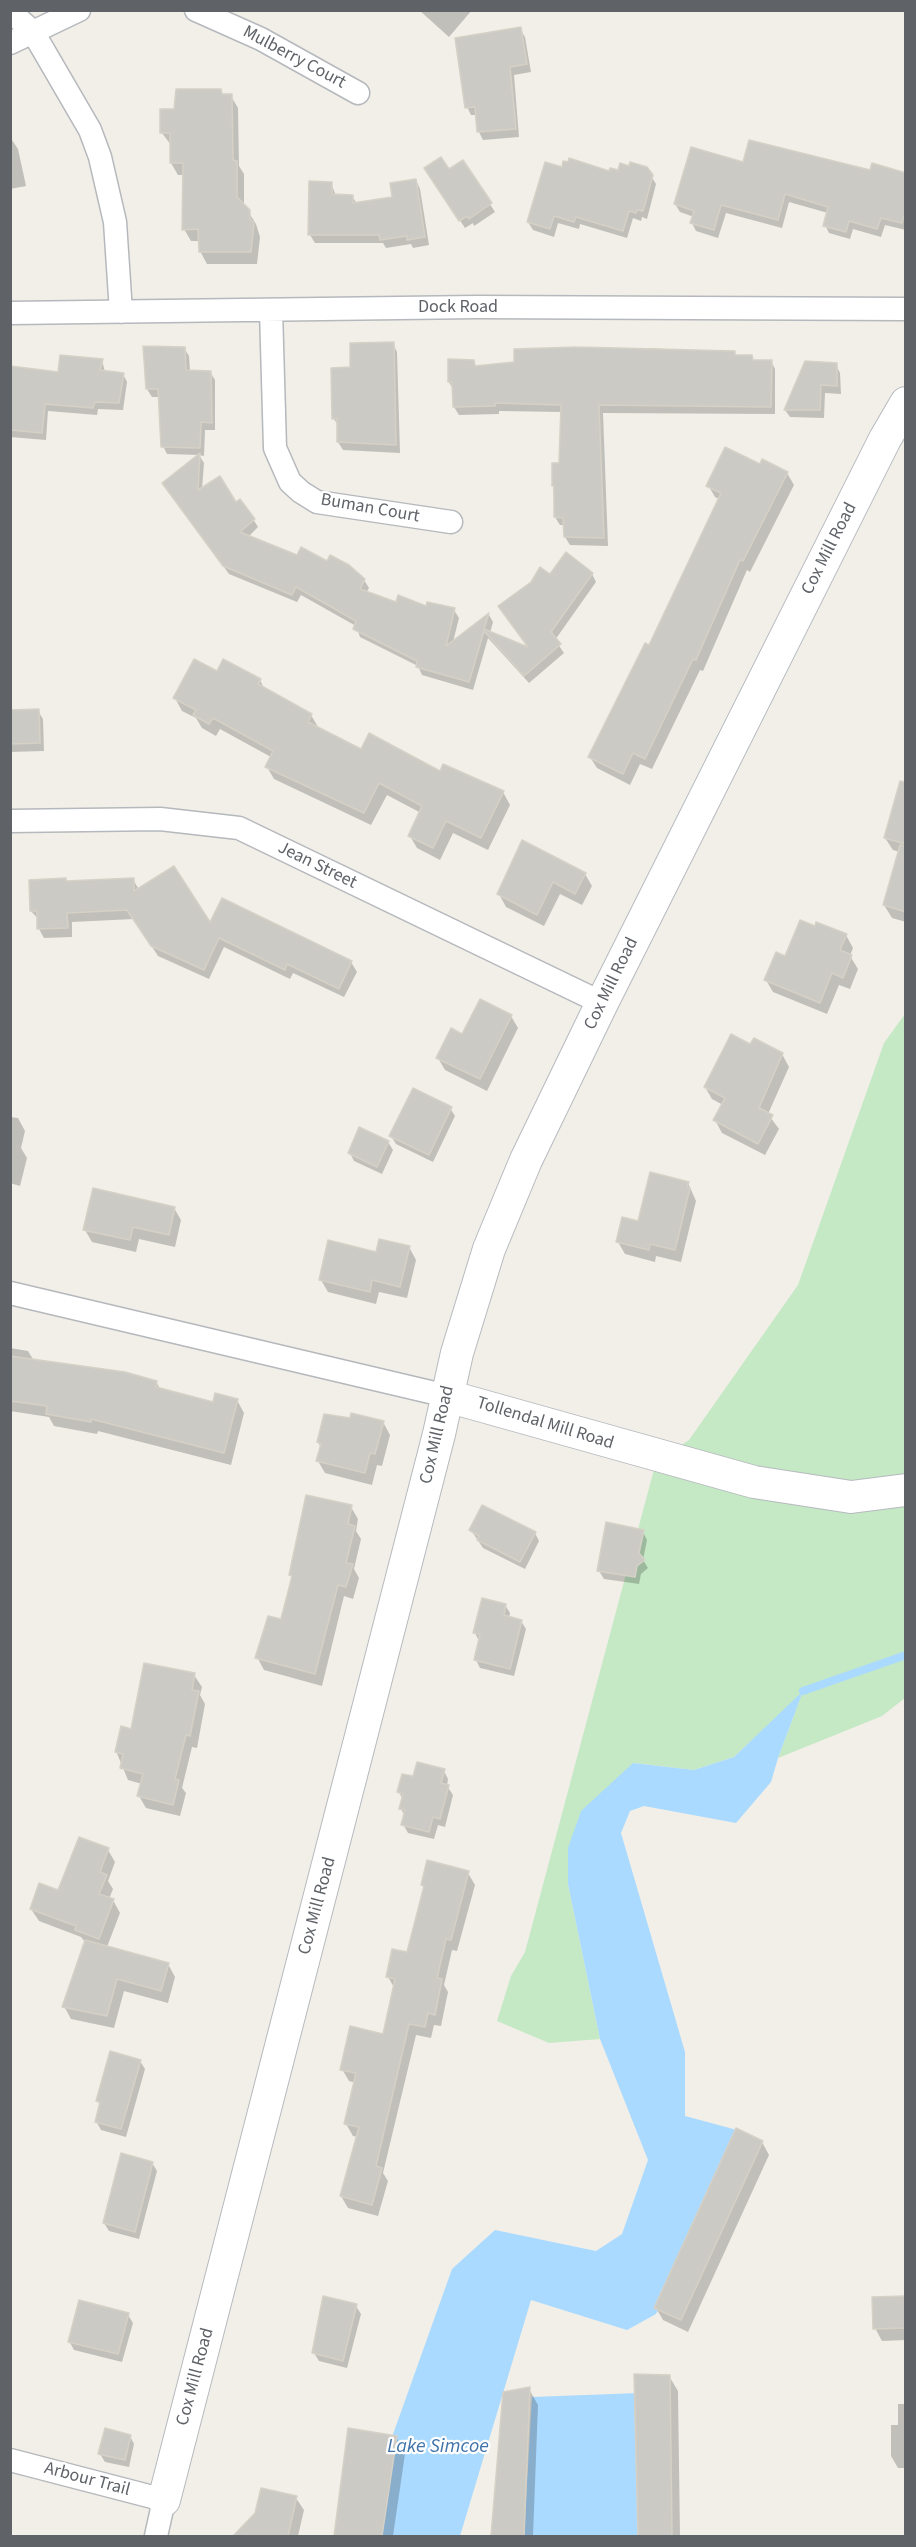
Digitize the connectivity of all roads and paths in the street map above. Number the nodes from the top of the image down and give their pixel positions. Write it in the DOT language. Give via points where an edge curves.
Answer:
graph roads {
  1 [pos="79,10"];
  2 [pos="196,10"];
  3 [pos="10,11"];
  4 [pos="33,32"];
  5 [pos="10,43"];
  6 [pos="358,93"];
  7 [pos="906,309"];
  8 [pos="271,310"];
  9 [pos="121,312"];
  10 [pos="10,313"];
  11 [pos="906,403"];
  12 [pos="451,522"];
  13 [pos="10,821"];
  14 [pos="602,1003"];
  15 [pos="10,1293"];
  16 [pos="447,1396"];
  17 [pos="906,1490"];
  18 [pos="10,2460"];
  19 [pos="164,2500"];
  20 [pos="156,2536"];
  1 -- 4 [label="street"];
  2 -- 6 [label="street, Mulberry Court" via="261,39"];
  3 -- 4 [label="street"];
  4 -- 5 [label="street"];
  4 -- 9 [label="street" via="75,101 100,157 115,222"];
  7 -- 8 [label="street, Dock Road"];
  8 -- 9 [label="street, Dock Road"];
  8 -- 12 [label="street, Buman Court" via="275,448 290,482 317,502"];
  9 -- 10 [label="street, Dock Road"];
  11 -- 14 [label="street, Cox Mill Road" via="879,449"];
  13 -- 14 [label="street, Jean Street" via="160,819 239,828"];
  14 -- 16 [label="street, Cox Mill Road" via="497,1228"];
  15 -- 16 [label="street, Tollendal Mill Road"];
  16 -- 17 [label="street, Tollendal Mill Road" via="754,1482 851,1497"];
  16 -- 19 [label="street, Cox Mill Road"];
  18 -- 19 [label="street, Arbour Trail"];
  19 -- 20 [label="street, Cox Mill Road"];
}
